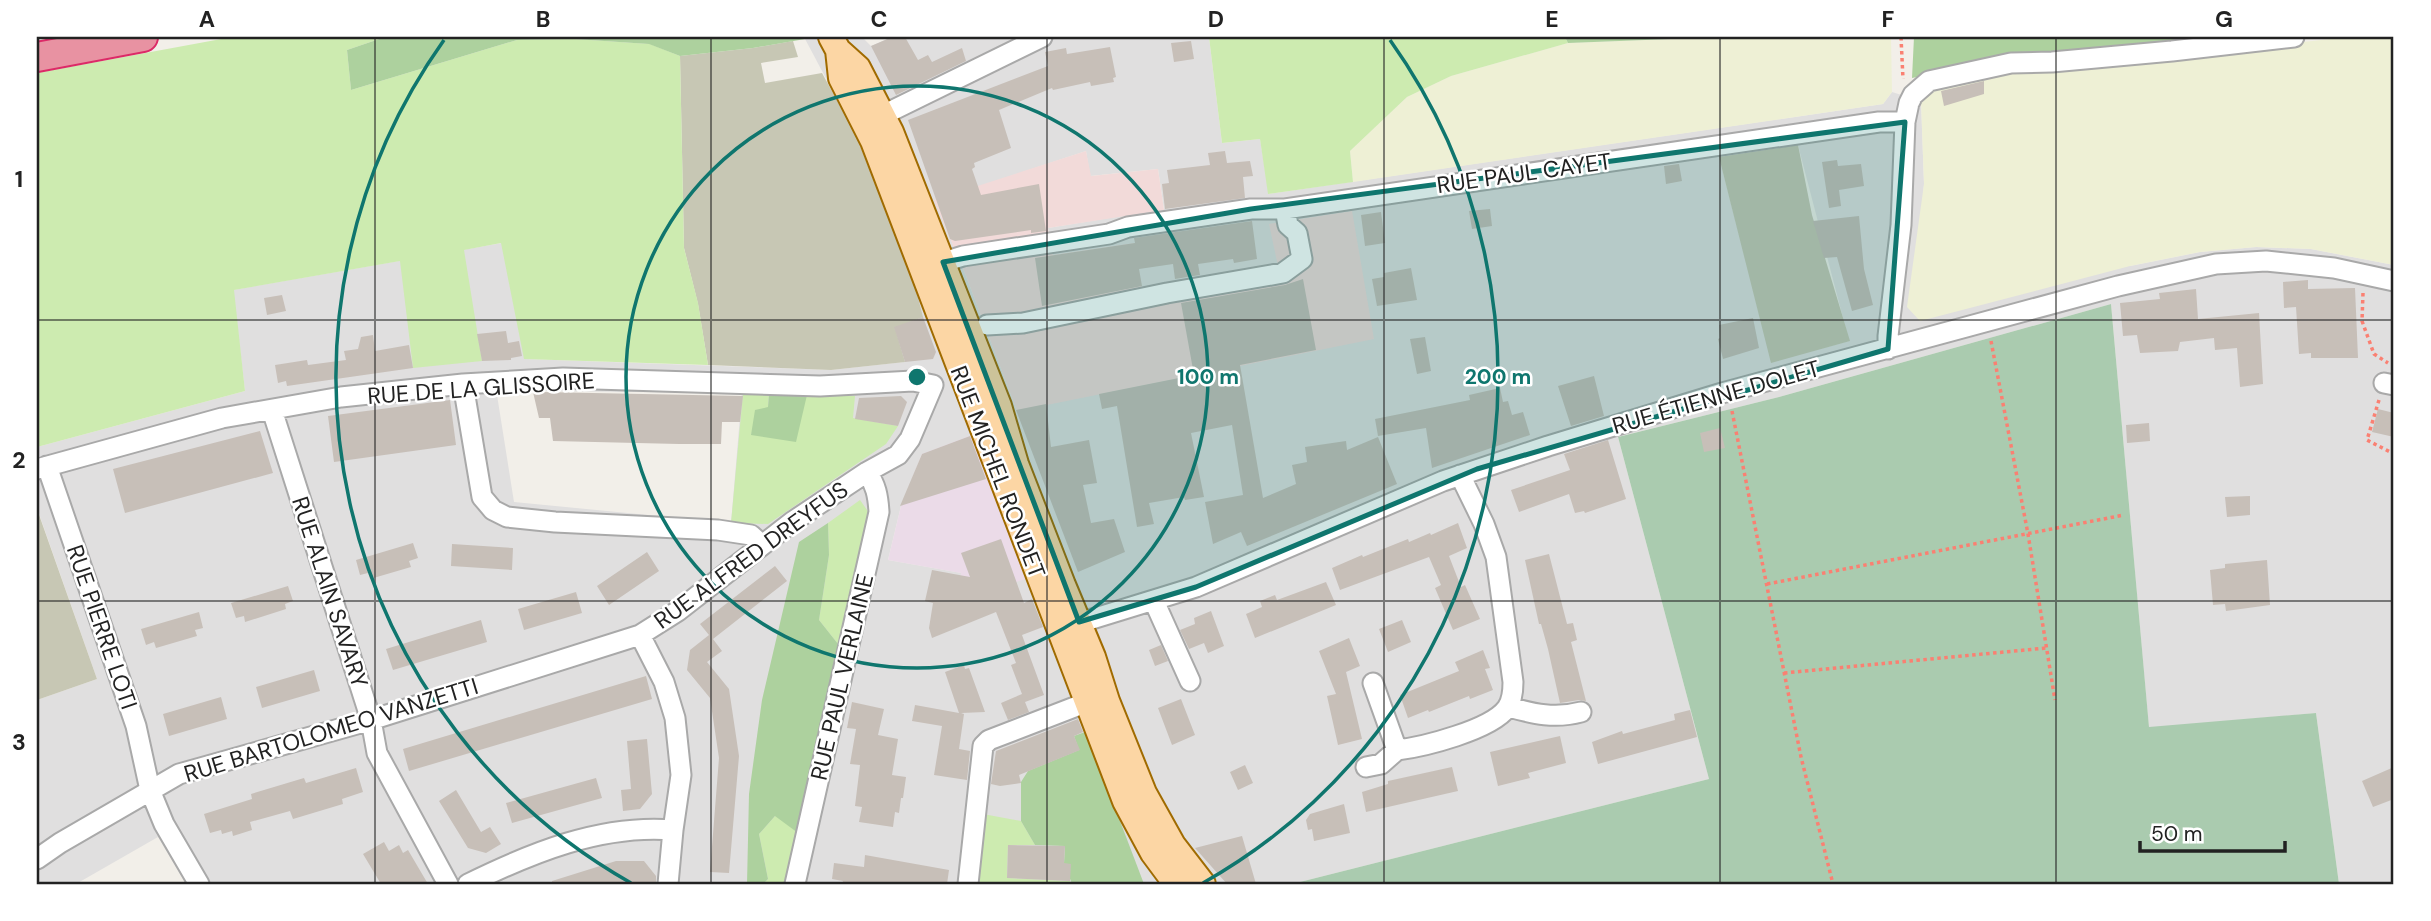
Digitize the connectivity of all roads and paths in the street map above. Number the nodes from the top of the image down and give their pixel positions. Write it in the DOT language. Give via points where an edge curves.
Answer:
graph roads {
  1 [pos="142,37"];
  2 [pos="1042,37"];
  3 [pos="1901,37"];
  4 [pos="2294,37"];
  5 [pos="835,43"];
  6 [pos="37,57"];
  7 [pos="1913,96"];
  8 [pos="874,118"];
  9 [pos="1905,122"];
  10 [pos="1285,209"];
  11 [pos="932,266"];
  12 [pos="2394,281"];
  13 [pos="1987,321"];
  14 [pos="987,325"];
  15 [pos="1888,348"];
  16 [pos="972,371"];
  17 [pos="463,384"];
  18 [pos="933,385"];
  19 [pos="1728,391"];
  20 [pos="272,410"];
  21 [pos="42,467"];
  22 [pos="867,472"];
  23 [pos="1460,475"];
  24 [pos="2124,515"];
  25 [pos="2028,534"];
  26 [pos="762,545"];
  27 [pos="1767,584"];
  28 [pos="1154,601"];
  29 [pos="1068,626"];
  30 [pos="640,635"];
  31 [pos="2046,648"];
  32 [pos="1784,673"];
  33 [pos="1190,681"];
  34 [pos="1373,683"];
  35 [pos="2055,700"];
  36 [pos="1085,703"];
  37 [pos="1509,707"];
  38 [pos="1581,712"];
  39 [pos="371,720"];
  40 [pos="1397,750"];
  41 [pos="1366,767"];
  42 [pos="150,790"];
  43 [pos="1143,816"];
  44 [pos="673,830"];
  45 [pos="37,859"];
  46 [pos="200,884"];
  47 [pos="448,884"];
  48 [pos="468,884"];
  49 [pos="668,884"];
  50 [pos="795,884"];
  51 [pos="968,884"];
  52 [pos="1176,884"];
  53 [pos="1188,884"];
  54 [pos="1203,884"];
  55 [pos="1833,884"];
  1 -- 6 [label="highway"];
  2 -- 8 [label="street"];
  3 -- 7 [label="path" via="1902,78"];
  4 -- 7 [label="street" via="2011,63 1929,80"];
  5 -- 8 [label="main road, RUE MICHEL RONDET" via="842,78"];
  7 -- 9 [label="street"];
  8 -- 11 [label="main road, RUE MICHEL RONDET"];
  9 -- 10 [label="street, RUE PAUL CAYET" via="1879,122"];
  9 -- 15 [label="street" via="1901,225"];
  10 -- 11 [label="street, RUE PAUL CAYET" via="1251,209 1128,227 1109,234 963,256"];
  10 -- 14 [label="street" via="1288,225 1297,233 1302,259 1283,273 1023,323"];
  11 -- 16 [label="main road, RUE MICHEL RONDET"];
  12 -- 13 [label="street, RUE ÉTIENNE DOLET" via="2305,263 2238,261 2118,286"];
  13 -- 15 [label="street, RUE ÉTIENNE DOLET"];
  13 -- 25 [label="path"];
  15 -- 19 [label="street, RUE ÉTIENNE DOLET"];
  16 -- 18 [label="street"];
  16 -- 29 [label="main road, RUE MICHEL RONDET"];
  17 -- 18 [label="street, RUE DE LA GLISSOIRE" via="563,379 820,386 913,381"];
  17 -- 20 [label="street, RUE DE LA GLISSOIRE" via="341,397"];
  17 -- 26 [label="street" via="482,497 493,510 507,517 543,521 718,530 751,535"];
  18 -- 22 [label="street, RUE ALFRED DREYFUS" via="905,447"];
  19 -- 23 [label="street, RUE ÉTIENNE DOLET"];
  19 -- 27 [label="path"];
  20 -- 21 [label="street, RUE DE LA GLISSOIRE" via="222,418"];
  20 -- 39 [label="street, RUE ALAIN SAVARY"];
  21 -- 42 [label="street, RUE PIERRE LOTI" via="136,726"];
  22 -- 26 [label="street, RUE ALFRED DREYFUS"];
  22 -- 50 [label="street, RUE PAUL VERLAINE" via="878,495 878,512"];
  23 -- 28 [label="street, RUE ÉTIENNE DOLET"];
  23 -- 37 [label="street" via="1496,557 1513,682"];
  24 -- 25 [label="path"];
  25 -- 27 [label="path"];
  25 -- 31 [label="path"];
  26 -- 30 [label="street, RUE ALFRED DREYFUS"];
  27 -- 32 [label="path"];
  28 -- 29 [label="street, RUE ÉTIENNE DOLET"];
  28 -- 33 [label="street"];
  29 -- 36 [label="main road, RUE MICHEL RONDET"];
  29 -- 43 [label="main road, RUE MICHEL RONDET" via="1098,671"];
  29 -- 53 [label="street" via="1135,798"];
  30 -- 39 [label="street, RUE BARTOLOMEO VANZETTI"];
  30 -- 44 [label="street, RUE ALFRED DREYFUS" via="664,682 675,718 681,775"];
  31 -- 32 [label="path"];
  31 -- 35 [label="path"];
  32 -- 55 [label="path"];
  34 -- 40 [label="street"];
  36 -- 43 [label="main road, RUE MICHEL RONDET"];
  36 -- 51 [label="street" via="983,746"];
  37 -- 38 [label="street" via="1562,717"];
  37 -- 40 [label="street" via="1497,718 1434,744"];
  39 -- 42 [label="street, RUE BARTOLOMEO VANZETTI" via="179,774"];
  39 -- 47 [label="street, RUE ALAIN SAVARY" via="377,753"];
  40 -- 41 [label="street" via="1381,764"];
  42 -- 45 [label="street, RUE BARTOLOMEO VANZETTI"];
  42 -- 46 [label="street, RUE PIERRE LOTI" via="163,824"];
  43 -- 52 [label="main road"];
  43 -- 54 [label="main road"];
  44 -- 48 [label="street" via="588,838 512,862"];
  44 -- 49 [label="street, RUE ALFRED DREYFUS"];
}
